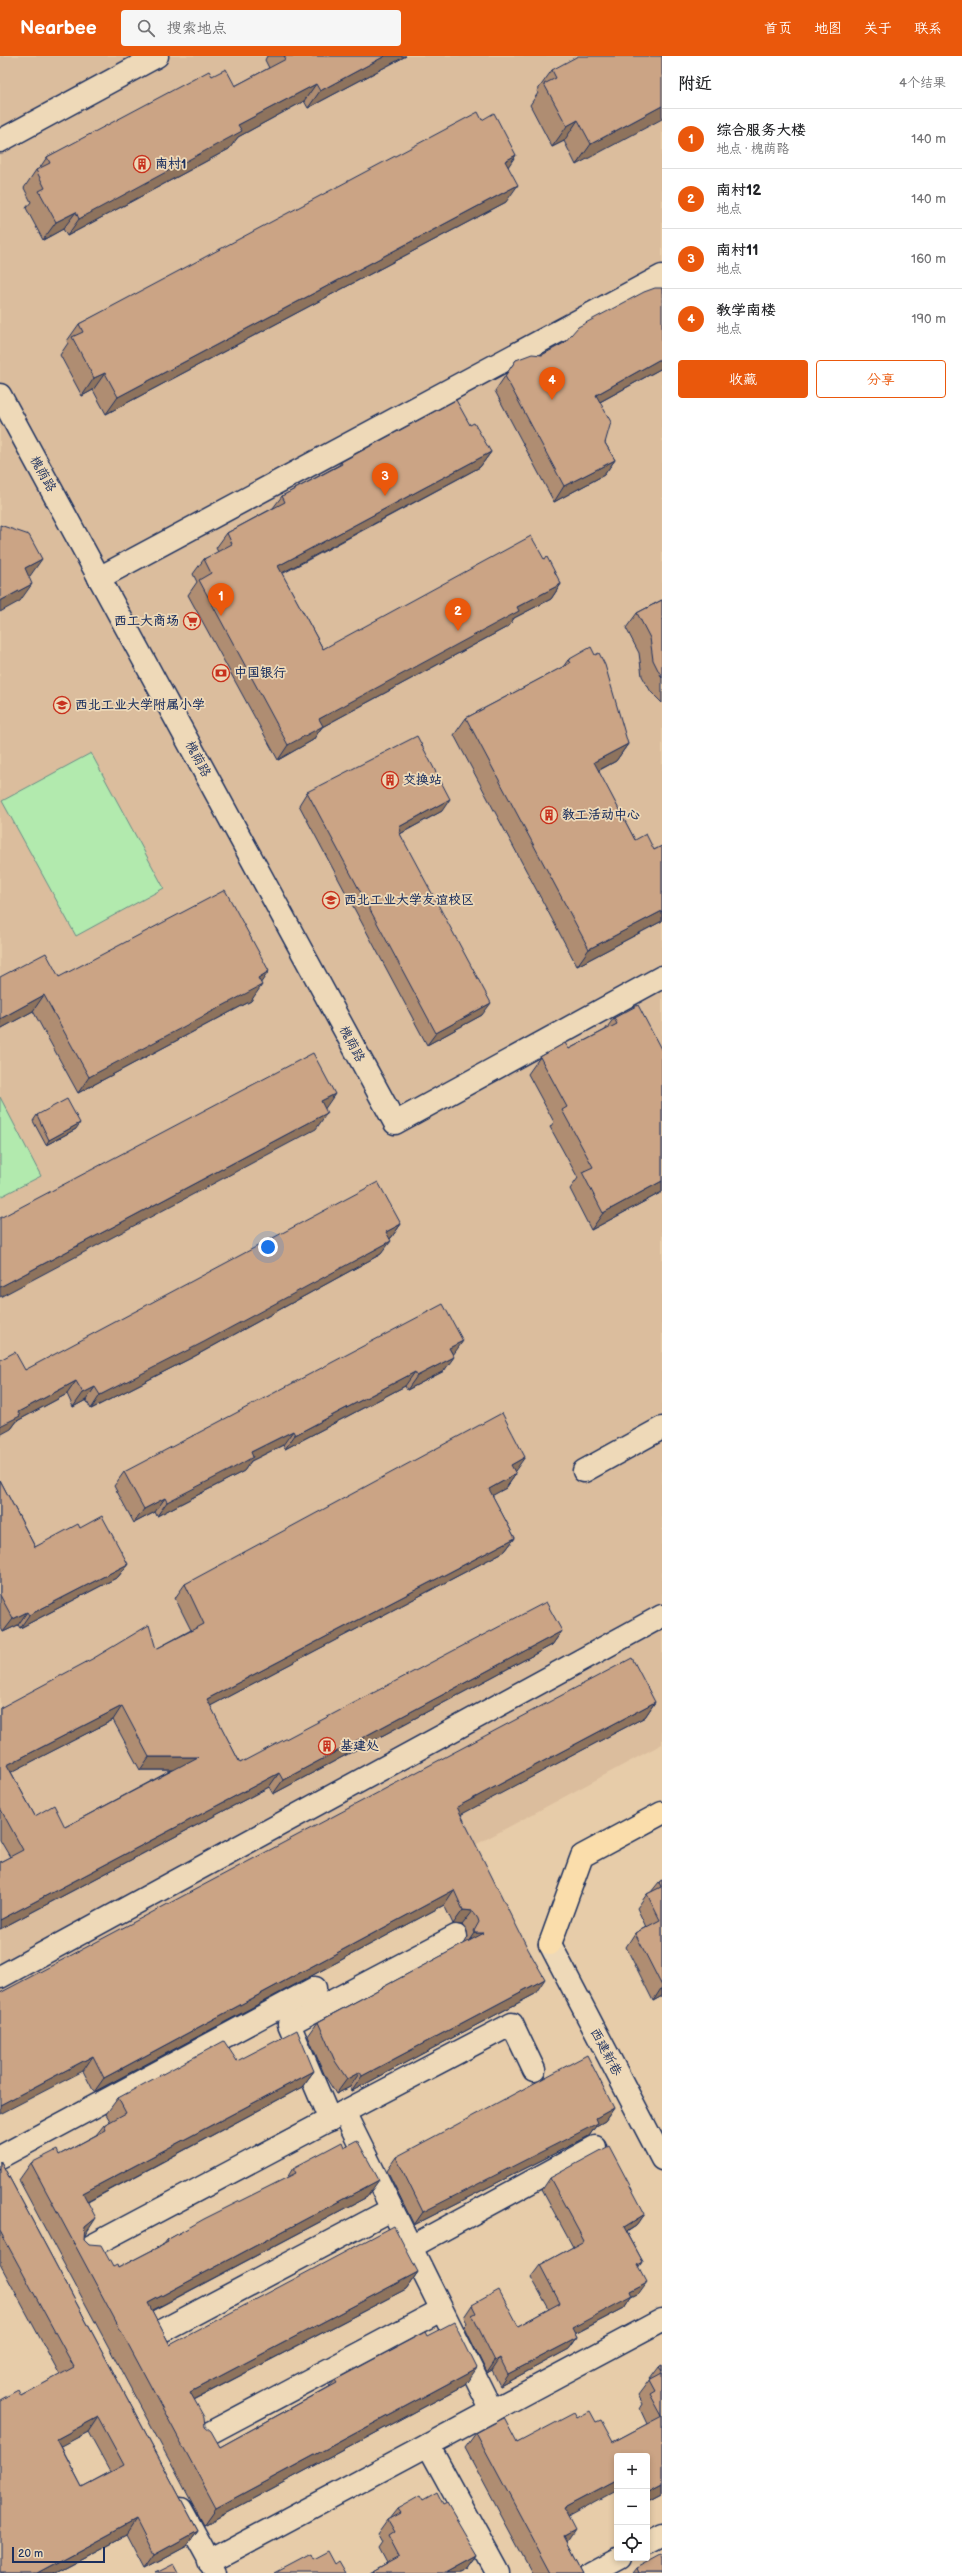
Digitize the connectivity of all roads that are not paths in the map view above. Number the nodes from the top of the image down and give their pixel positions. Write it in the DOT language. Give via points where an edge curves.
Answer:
graph roads {
  1 [pos="157,56"];
  2 [pos="0,141"];
  3 [pos="662,276"];
  4 [pos="0,395"];
  5 [pos="99,578"];
  6 [pos="662,977"];
  7 [pos="662,1428"];
  8 [pos="584,1471"];
  9 [pos="662,1616"];
  10 [pos="662,1813"];
  11 [pos="456,1936"];
  12 [pos="550,1944"];
  13 [pos="0,1977"];
  14 [pos="315,1988"];
  15 [pos="534,2070"];
  16 [pos="337,2116"];
  17 [pos="595,2147"];
  18 [pos="662,2159"];
  19 [pos="1,2168"];
  20 [pos="392,2209"];
  21 [pos="410,2247"];
  22 [pos="84,2250"];
  23 [pos="441,2310"];
  24 [pos="662,2320"];
  25 [pos="158,2333"];
  26 [pos="492,2412"];
  27 [pos="204,2436"];
  28 [pos="428,2445"];
  29 [pos="172,2492"];
  30 [pos="662,2535"];
  31 [pos="650,2541"];
  32 [pos="614,2561"];
  33 [pos="212,2567"];
  34 [pos="498,2573"];
  35 [pos="591,2573"];
  1 -- 2 [label="street"];
  3 -- 5 [label="street"];
  4 -- 5 [label="street, 槐荫路"];
  5 -- 6 [label="street, 槐荫路" via="395,1123"];
  7 -- 8 [label="street"];
  9 -- 13 [label="street"];
  10 -- 12 [label="main road" via="582,1856"];
  11 -- 16 [label="street" via="289,2024"];
  12 -- 18 [label="street, 西建新巷"];
  14 -- 19 [label="street"];
  15 -- 16 [label="street" via="512,2024"];
  16 -- 20 [label="street"];
  16 -- 22 [label="street"];
  17 -- 21 [label="street"];
  20 -- 21 [label="street"];
  20 -- 25 [label="street"];
  21 -- 23 [label="street"];
  23 -- 26 [label="street"];
  23 -- 27 [label="street"];
  24 -- 26 [label="street"];
  26 -- 28 [label="street"];
  28 -- 33 [label="street"];
  28 -- 34 [label="street"];
  29 -- 33 [label="street"];
  30 -- 31 [label="street"];
  32 -- 35 [label="street"];
}
